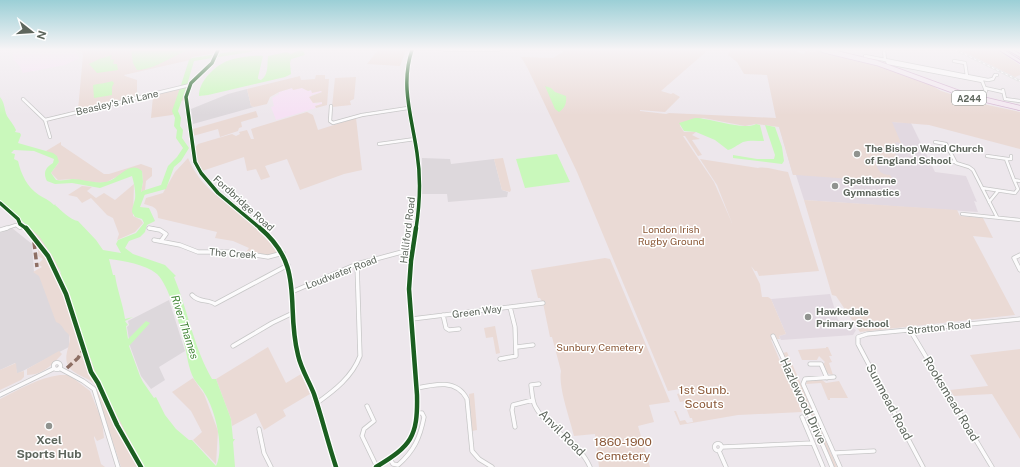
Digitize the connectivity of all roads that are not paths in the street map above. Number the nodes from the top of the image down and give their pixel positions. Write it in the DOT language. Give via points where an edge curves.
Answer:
graph roads {
  1 [pos="202,72"];
  2 [pos="407,72"];
  3 [pos="907,72"];
  4 [pos="923,72"];
  5 [pos="938,72"];
  6 [pos="941,72"];
  7 [pos="966,72"];
  8 [pos="997,75"];
  9 [pos="922,76"];
  10 [pos="967,76"];
  11 [pos="980,80"];
  12 [pos="190,85"];
  13 [pos="23,99"];
  14 [pos="1020,101"];
  15 [pos="331,106"];
  16 [pos="408,108"];
  17 [pos="1020,109"];
  18 [pos="45,120"];
  19 [pos="50,137"];
  20 [pos="415,138"];
  21 [pos="935,142"];
  22 [pos="378,144"];
  23 [pos="987,156"];
  24 [pos="1011,156"];
  25 [pos="1006,159"];
  26 [pos="944,160"];
  27 [pos="954,162"];
  28 [pos="1014,180"];
  29 [pos="1020,181"];
  30 [pos="982,188"];
  31 [pos="998,190"];
  32 [pos="989,202"];
  33 [pos="962,214"];
  34 [pos="997,217"];
  35 [pos="1020,220"];
  36 [pos="20,228"];
  37 [pos="149,228"];
  38 [pos="0,230"];
  39 [pos="154,240"];
  40 [pos="161,241"];
  41 [pos="413,249"];
  42 [pos="283,253"];
  43 [pos="1020,255"];
  44 [pos="357,264"];
  45 [pos="288,265"];
  46 [pos="1020,270"];
  47 [pos="294,290"];
  48 [pos="192,295"];
  49 [pos="543,303"];
  50 [pos="215,304"];
  51 [pos="510,307"];
  52 [pos="216,309"];
  53 [pos="293,313"];
  54 [pos="443,315"];
  55 [pos="412,319"];
  56 [pos="1020,319"];
  57 [pos="459,329"];
  58 [pos="910,330"];
  59 [pos="773,336"];
  60 [pos="858,337"];
  61 [pos="532,345"];
  62 [pos="232,346"];
  63 [pos="517,347"];
  64 [pos="500,359"];
  65 [pos="810,364"];
  66 [pos="834,377"];
  67 [pos="827,378"];
  68 [pos="539,384"];
  69 [pos="417,388"];
  70 [pos="0,395"];
  71 [pos="533,400"];
  72 [pos="317,403"];
  73 [pos="367,406"];
  74 [pos="417,413"];
  75 [pos="802,417"];
  76 [pos="515,426"];
  77 [pos="259,429"];
  78 [pos="813,443"];
  79 [pos="874,451"];
  80 [pos="835,453"];
  81 [pos="390,459"];
  82 [pos="118,467"];
  83 [pos="271,467"];
  84 [pos="336,467"];
  85 [pos="377,467"];
  86 [pos="492,467"];
  87 [pos="590,467"];
  88 [pos="726,467"];
  89 [pos="823,467"];
  90 [pos="832,467"];
  91 [pos="840,467"];
  92 [pos="923,467"];
  93 [pos="992,467"];
  1 -- 12 [label="street"];
  2 -- 16 [label="street, Halliford Road"];
  3 -- 9 [label="main road, A244"];
  4 -- 9 [label="street"];
  5 -- 11 [label="street"];
  6 -- 10 [label="street"];
  7 -- 10 [label="street"];
  8 -- 11 [label="street" via="992,80"];
  9 -- 17 [label="main road, A244" via="936,87"];
  10 -- 11 [label="street"];
  11 -- 14 [label="street" via="986,90 1003,91 1005,99"];
  12 -- 18 [label="street, Beasley's Ait Lane"];
  12 -- 42 [label="street, Fordbridge Road" via="186,97 193,156 198,169 225,199 268,235"];
  13 -- 18 [label="street"];
  15 -- 16 [label="street" via="330,121 333,123 362,115"];
  16 -- 20 [label="street, Halliford Road"];
  18 -- 19 [label="street"];
  20 -- 22 [label="street"];
  20 -- 41 [label="street, Halliford Road" via="420,190"];
  21 -- 27 [label="street" via="947,145"];
  23 -- 25 [label="street"];
  24 -- 25 [label="street" via="1011,159"];
  25 -- 28 [label="street"];
  26 -- 27 [label="street"];
  27 -- 30 [label="street" via="971,168"];
  28 -- 29 [label="street"];
  28 -- 31 [label="street" via="1017,192"];
  30 -- 31 [label="street"];
  30 -- 32 [label="street"];
  31 -- 32 [label="street"];
  32 -- 34 [label="street"];
  33 -- 34 [label="street"];
  34 -- 35 [label="street"];
  36 -- 38 [label="street" via="16,225"];
  37 -- 40 [label="street" via="165,232"];
  39 -- 40 [label="street, The Creek"];
  40 -- 42 [label="street, The Creek" via="198,252 228,252 240,256 249,254 268,257"];
  41 -- 44 [label="street, Loudwater Road"];
  41 -- 55 [label="street, Halliford Road" via="410,271"];
  42 -- 45 [label="street, Fordbridge Road"];
  43 -- 46 [label="street" via="1014,258"];
  44 -- 47 [label="street, Loudwater Road"];
  44 -- 72 [label="street" via="360,356 358,363 332,394"];
  45 -- 47 [label="street, Fordbridge Road"];
  45 -- 50 [label="street"];
  47 -- 53 [label="street, Fordbridge Road"];
  48 -- 50 [label="street" via="203,302"];
  49 -- 51 [label="street, Green Way"];
  50 -- 52 [label="street"];
  51 -- 54 [label="street, Green Way"];
  51 -- 63 [label="street"];
  53 -- 62 [label="street"];
  53 -- 72 [label="street, Fordbridge Road" via="297,354"];
  54 -- 55 [label="street, Green Way"];
  54 -- 57 [label="street" via="446,328"];
  55 -- 69 [label="street, Halliford Road"];
  56 -- 58 [label="street, Stratton Road"];
  58 -- 60 [label="street, Stratton Road"];
  58 -- 93 [label="street, Rooksmead Road"];
  59 -- 90 [label="street, Hazlewood Drive"];
  60 -- 92 [label="street, Sunmead Road" via="858,344"];
  61 -- 63 [label="street"];
  63 -- 64 [label="street" via="516,356"];
  65 -- 67 [label="street" via="821,364"];
  66 -- 67 [label="street"];
  67 -- 80 [label="street" via="807,379 803,386"];
  68 -- 71 [label="street, Anvil Road" via="531,385"];
  69 -- 74 [label="street, Halliford Road"];
  69 -- 86 [label="street" via="446,384 464,392 467,399 472,451 479,460"];
  70 -- 82 [label="street" via="53,369 59,368 83,381 94,389"];
  71 -- 76 [label="street" via="513,405"];
  71 -- 87 [label="street, Anvil Road" via="546,420 584,453"];
  72 -- 84 [label="street, Fordbridge Road"];
  73 -- 85 [label="street" via="374,421 364,429 362,436"];
  74 -- 81 [label="street, Halliford Road" via="409,444"];
  74 -- 81 [label="street" via="422,413 424,417 418,444 398,464 393,464"];
  75 -- 78 [label="street"];
  77 -- 83 [label="street" via="266,460"];
  78 -- 88 [label="street" via="720,449"];
  78 -- 89 [label="street"];
  79 -- 80 [label="street"];
  80 -- 91 [label="street"];
  81 -- 85 [label="street, Halliford Road"];
}
